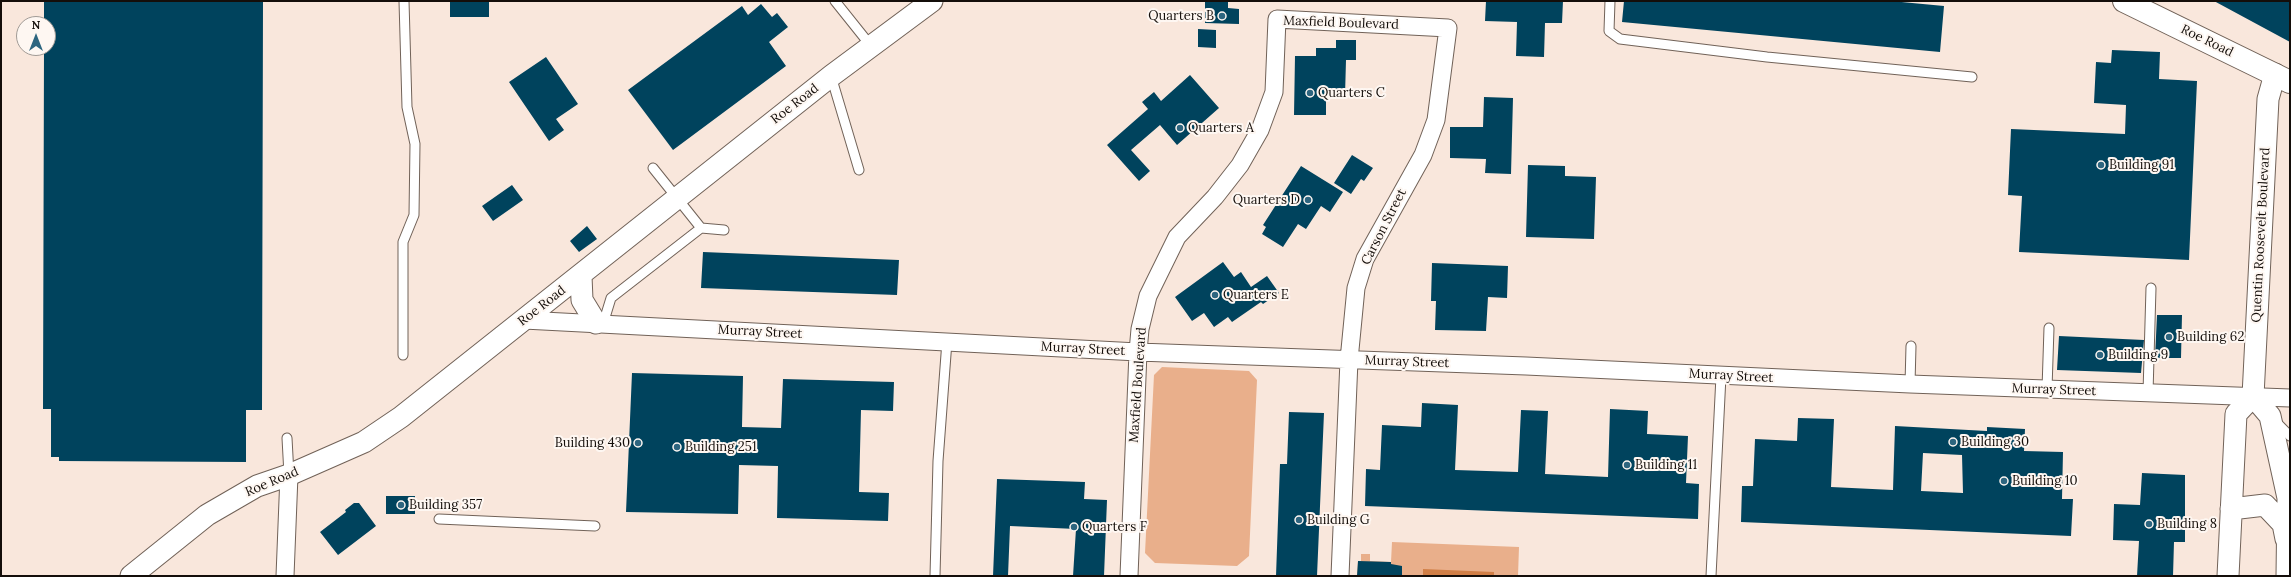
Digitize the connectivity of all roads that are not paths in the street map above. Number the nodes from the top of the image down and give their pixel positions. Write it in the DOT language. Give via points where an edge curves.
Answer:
graph roads {
  1 [pos="404,1"];
  2 [pos="835,1"];
  3 [pos="932,1"];
  4 [pos="1610,1"];
  5 [pos="2124,1"];
  6 [pos="1448,28"];
  7 [pos="871,46"];
  8 [pos="831,76"];
  9 [pos="1972,76"];
  10 [pos="2282,78"];
  11 [pos="653,168"];
  12 [pos="860,170"];
  13 [pos="677,197"];
  14 [pos="701,228"];
  15 [pos="724,230"];
  16 [pos="581,276"];
  17 [pos="2151,288"];
  18 [pos="524,320"];
  19 [pos="599,323"];
  20 [pos="2049,328"];
  21 [pos="947,341"];
  22 [pos="1911,346"];
  23 [pos="1138,352"];
  24 [pos="403,355"];
  25 [pos="1350,360"];
  26 [pos="1721,376"];
  27 [pos="1910,384"];
  28 [pos="2047,389"];
  29 [pos="2148,393"];
  30 [pos="2253,396"];
  31 [pos="2290,398"];
  32 [pos="2270,416"];
  33 [pos="2290,436"];
  34 [pos="287,438"];
  35 [pos="289,475"];
  36 [pos="2231,509"];
  37 [pos="439,520"];
  38 [pos="595,526"];
  39 [pos="2288,543"];
  40 [pos="131,576"];
  41 [pos="285,576"];
  42 [pos="935,576"];
  43 [pos="1129,576"];
  44 [pos="1340,576"];
  45 [pos="1711,576"];
  46 [pos="2228,576"];
  47 [pos="2286,576"];
  1 -- 24 [label="lane" via="407,107 415,144 414,215 403,242"];
  2 -- 7 [label="lane"];
  3 -- 7 [label="street, Roe Road"];
  4 -- 9 [label="lane" via="1609,31 1620,39 1767,57"];
  5 -- 10 [label="main road, Roe Road"];
  6 -- 23 [label="street, Maxfield Boulevard" via="1277,19 1274,92 1260,130 1236,170 1215,197 1177,237 1166,256 1148,296 1140,329"];
  6 -- 25 [label="street, Carson Street" via="1436,120 1423,155 1365,259 1356,288"];
  7 -- 8 [label="street, Roe Road"];
  8 -- 12 [label="lane"];
  8 -- 13 [label="street, Roe Road"];
  10 -- 30 [label="street, Quentin Roosevelt Boulevard" via="2268,99"];
  11 -- 13 [label="lane"];
  13 -- 14 [label="lane"];
  13 -- 16 [label="street, Roe Road"];
  14 -- 15 [label="lane"];
  14 -- 19 [label="lane" via="611,298"];
  16 -- 18 [label="street, Roe Road"];
  16 -- 19 [label="street" via="582,300"];
  17 -- 29 [label="lane"];
  18 -- 19 [label="street, Murray Street"];
  18 -- 35 [label="street, Roe Road" via="401,417 364,442"];
  19 -- 21 [label="street, Murray Street"];
  20 -- 28 [label="lane"];
  21 -- 23 [label="street, Murray Street"];
  21 -- 42 [label="lane" via="938,461"];
  22 -- 27 [label="lane"];
  23 -- 25 [label="street, Murray Street"];
  23 -- 43 [label="street, Maxfield Boulevard"];
  25 -- 26 [label="street, Murray Street"];
  25 -- 44 [label="street, Carson Street"];
  26 -- 27 [label="street, Murray Street"];
  26 -- 45 [label="lane"];
  27 -- 28 [label="street, Murray Street"];
  28 -- 29 [label="street, Murray Street"];
  29 -- 30 [label="street, Murray Street"];
  30 -- 31 [label="street, Murray Street"];
  30 -- 32 [label="street"];
  30 -- 36 [label="street" via="2236,414"];
  32 -- 33 [label="lane"];
  32 -- 39 [label="street" via="2288,498"];
  34 -- 35 [label="lane"];
  35 -- 40 [label="street, Roe Road" via="257,486 207,515"];
  35 -- 41 [label="street"];
  36 -- 39 [label="street" via="2265,505 2282,524"];
  36 -- 46 [label="street"];
  37 -- 38 [label="lane"];
  39 -- 47 [label="street"];
}
